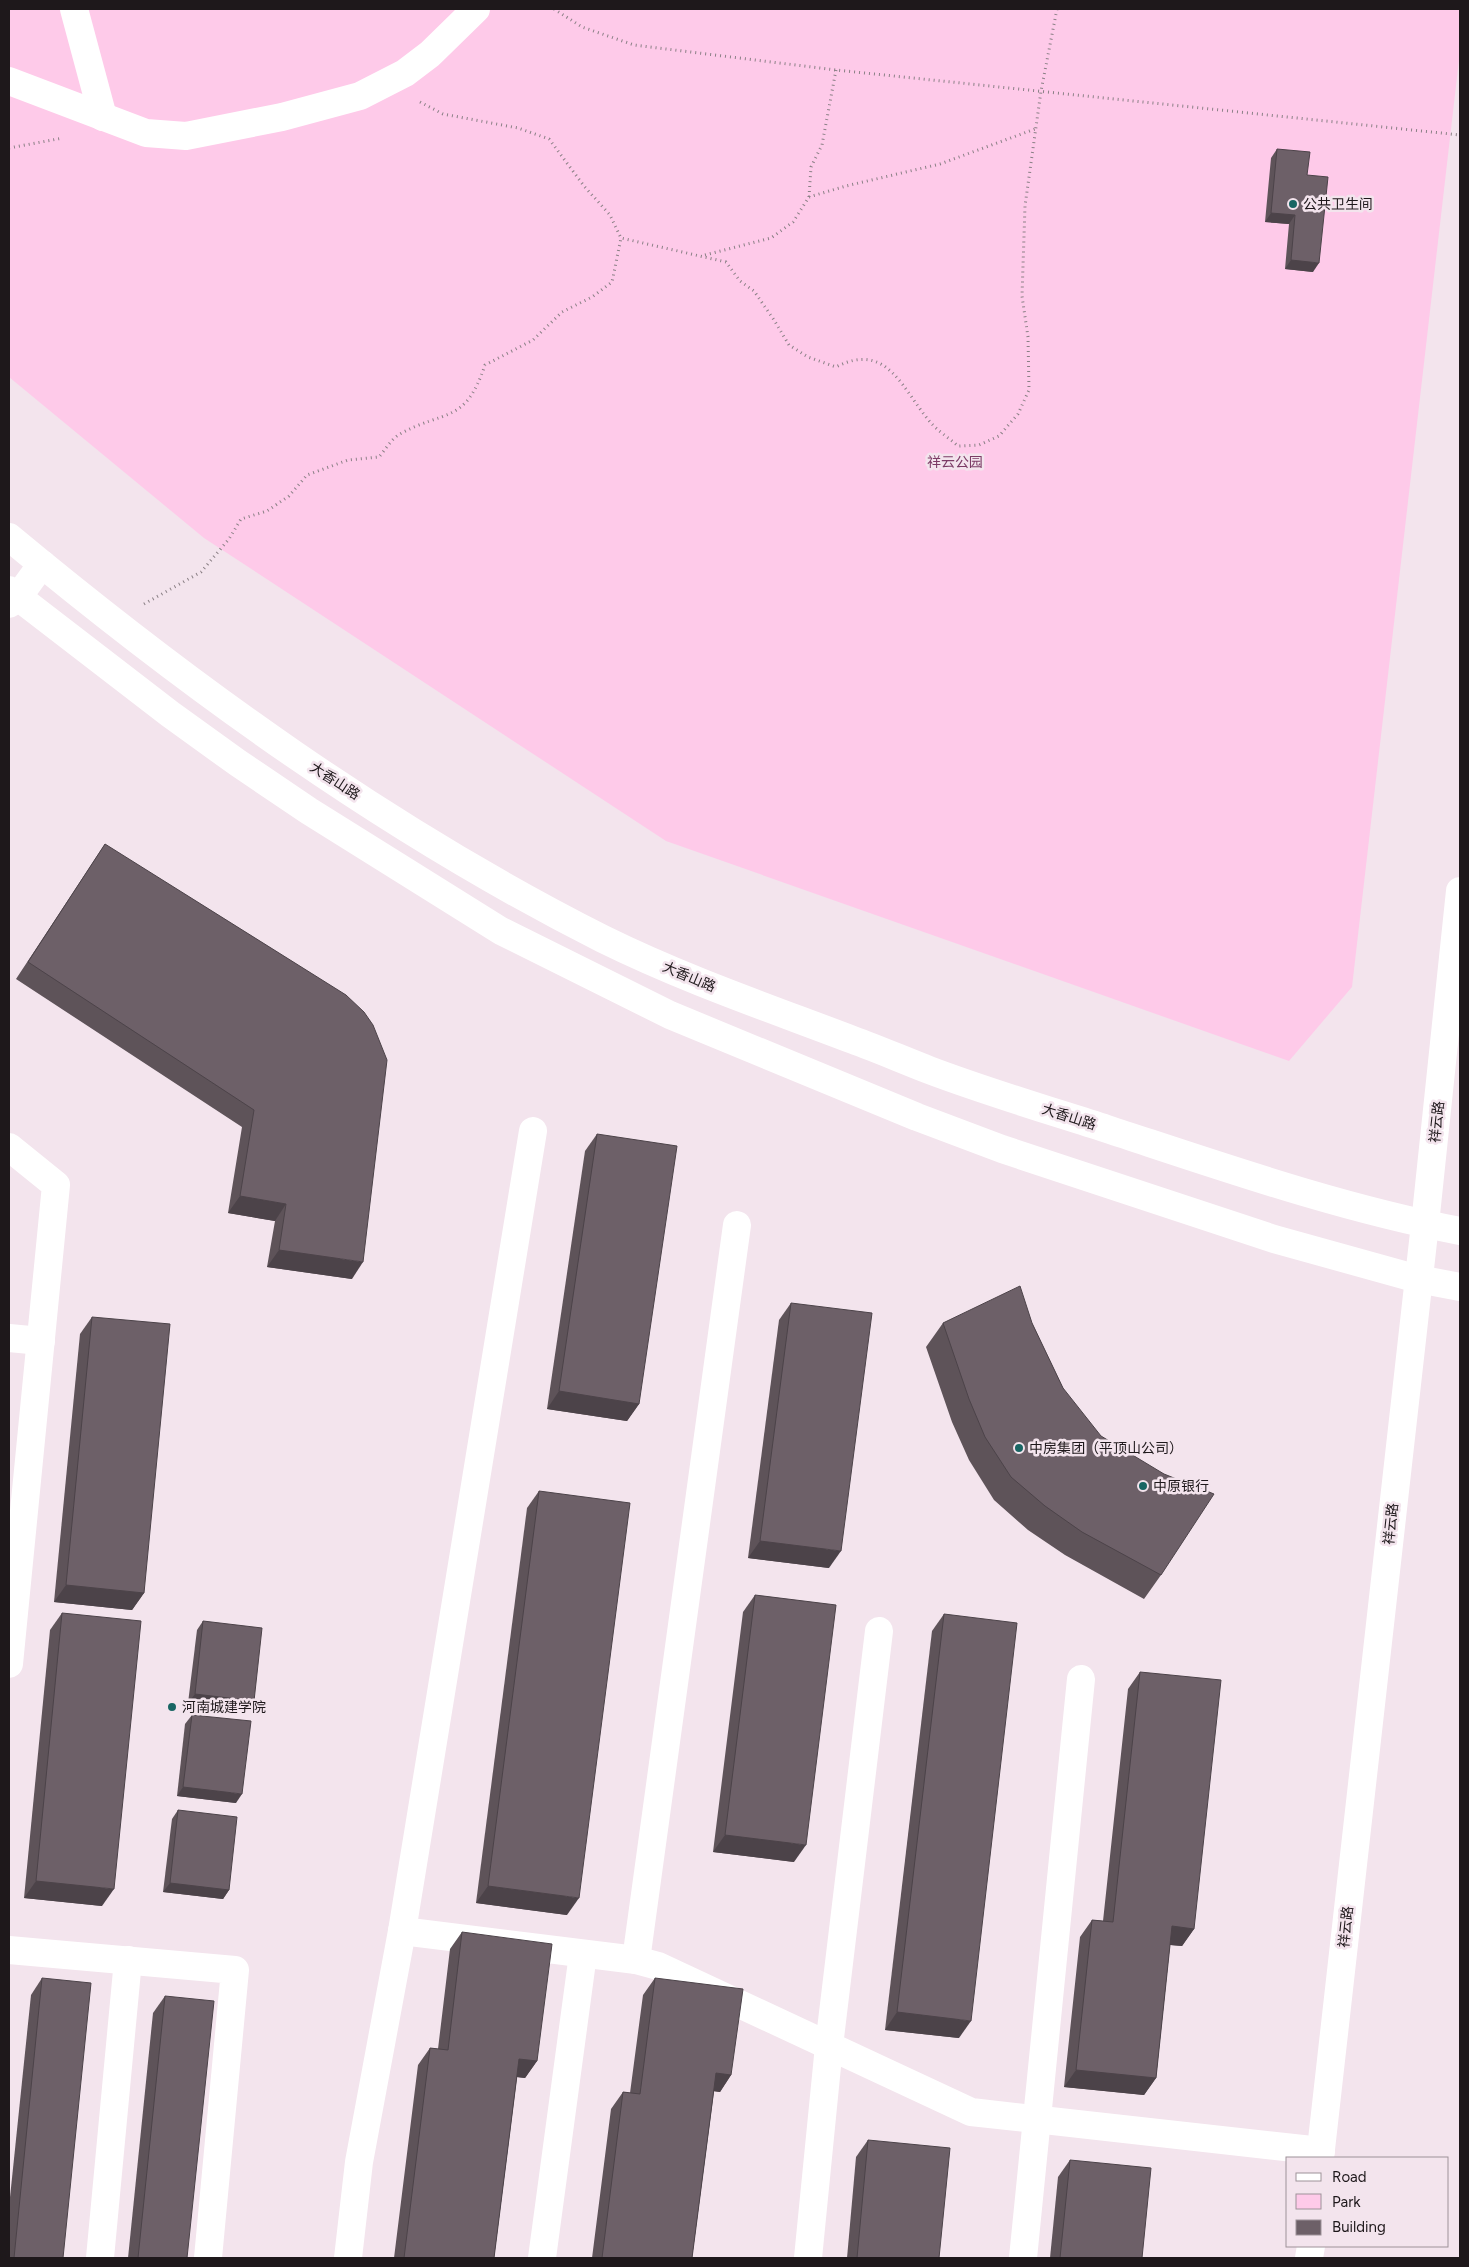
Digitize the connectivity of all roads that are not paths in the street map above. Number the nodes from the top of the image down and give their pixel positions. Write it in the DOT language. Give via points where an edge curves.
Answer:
graph roads {
  1 [pos="74,9"];
  2 [pos="476,9"];
  3 [pos="9,81"];
  4 [pos="103,117"];
  5 [pos="9,537"];
  6 [pos="42,564"];
  7 [pos="12,597"];
  8 [pos="1460,891"];
  9 [pos="534,1131"];
  10 [pos="9,1147"];
  11 [pos="1426,1224"];
  12 [pos="737,1225"];
  13 [pos="1460,1231"];
  14 [pos="1418,1279"];
  15 [pos="1460,1287"];
  16 [pos="9,1338"];
  17 [pos="40,1341"];
  18 [pos="879,1632"];
  19 [pos="9,1664"];
  20 [pos="1081,1679"];
  21 [pos="402,1931"];
  22 [pos="9,1950"];
  23 [pos="583,1954"];
  24 [pos="128,1960"];
  25 [pos="636,1960"];
  26 [pos="830,2046"];
  27 [pos="1036,2120"];
  28 [pos="1321,2155"];
  29 [pos="100,2258"];
  30 [pos="208,2258"];
  31 [pos="348,2258"];
  32 [pos="542,2258"];
  33 [pos="808,2258"];
  34 [pos="1023,2258"];
  1 -- 4 [label="main road"];
  2 -- 4 [label="main road" via="430,54 404,73 360,96 282,117 186,136 146,133"];
  3 -- 4 [label="main road"];
  5 -- 6 [label="main road, 大香山路"];
  6 -- 7 [label="main road"];
  6 -- 11 [label="main road, 大香山路" via="240,716 376,807 451,855 606,940 769,1010 932,1071 1202,1160"];
  7 -- 14 [label="main road" via="238,763 419,881 501,931 670,1015 1002,1149 1274,1239"];
  8 -- 11 [label="main road, 祥云路"];
  9 -- 21 [label="main road"];
  10 -- 17 [label="main road" via="56,1184"];
  11 -- 13 [label="main road, 大香山路"];
  11 -- 14 [label="main road, 祥云路"];
  12 -- 25 [label="main road"];
  14 -- 15 [label="main road"];
  14 -- 28 [label="main road, 祥云路"];
  16 -- 17 [label="main road"];
  17 -- 19 [label="main road"];
  18 -- 26 [label="main road"];
  20 -- 27 [label="main road"];
  21 -- 23 [label="main road"];
  21 -- 31 [label="main road" via="360,2162"];
  22 -- 24 [label="main road"];
  23 -- 25 [label="main road"];
  23 -- 32 [label="main road"];
  24 -- 29 [label="main road"];
  24 -- 30 [label="main road" via="234,1970"];
  25 -- 26 [label="main road" via="685,1977"];
  26 -- 27 [label="main road" via="971,2112"];
  26 -- 33 [label="main road"];
  27 -- 28 [label="main road"];
  27 -- 34 [label="main road"];
}
